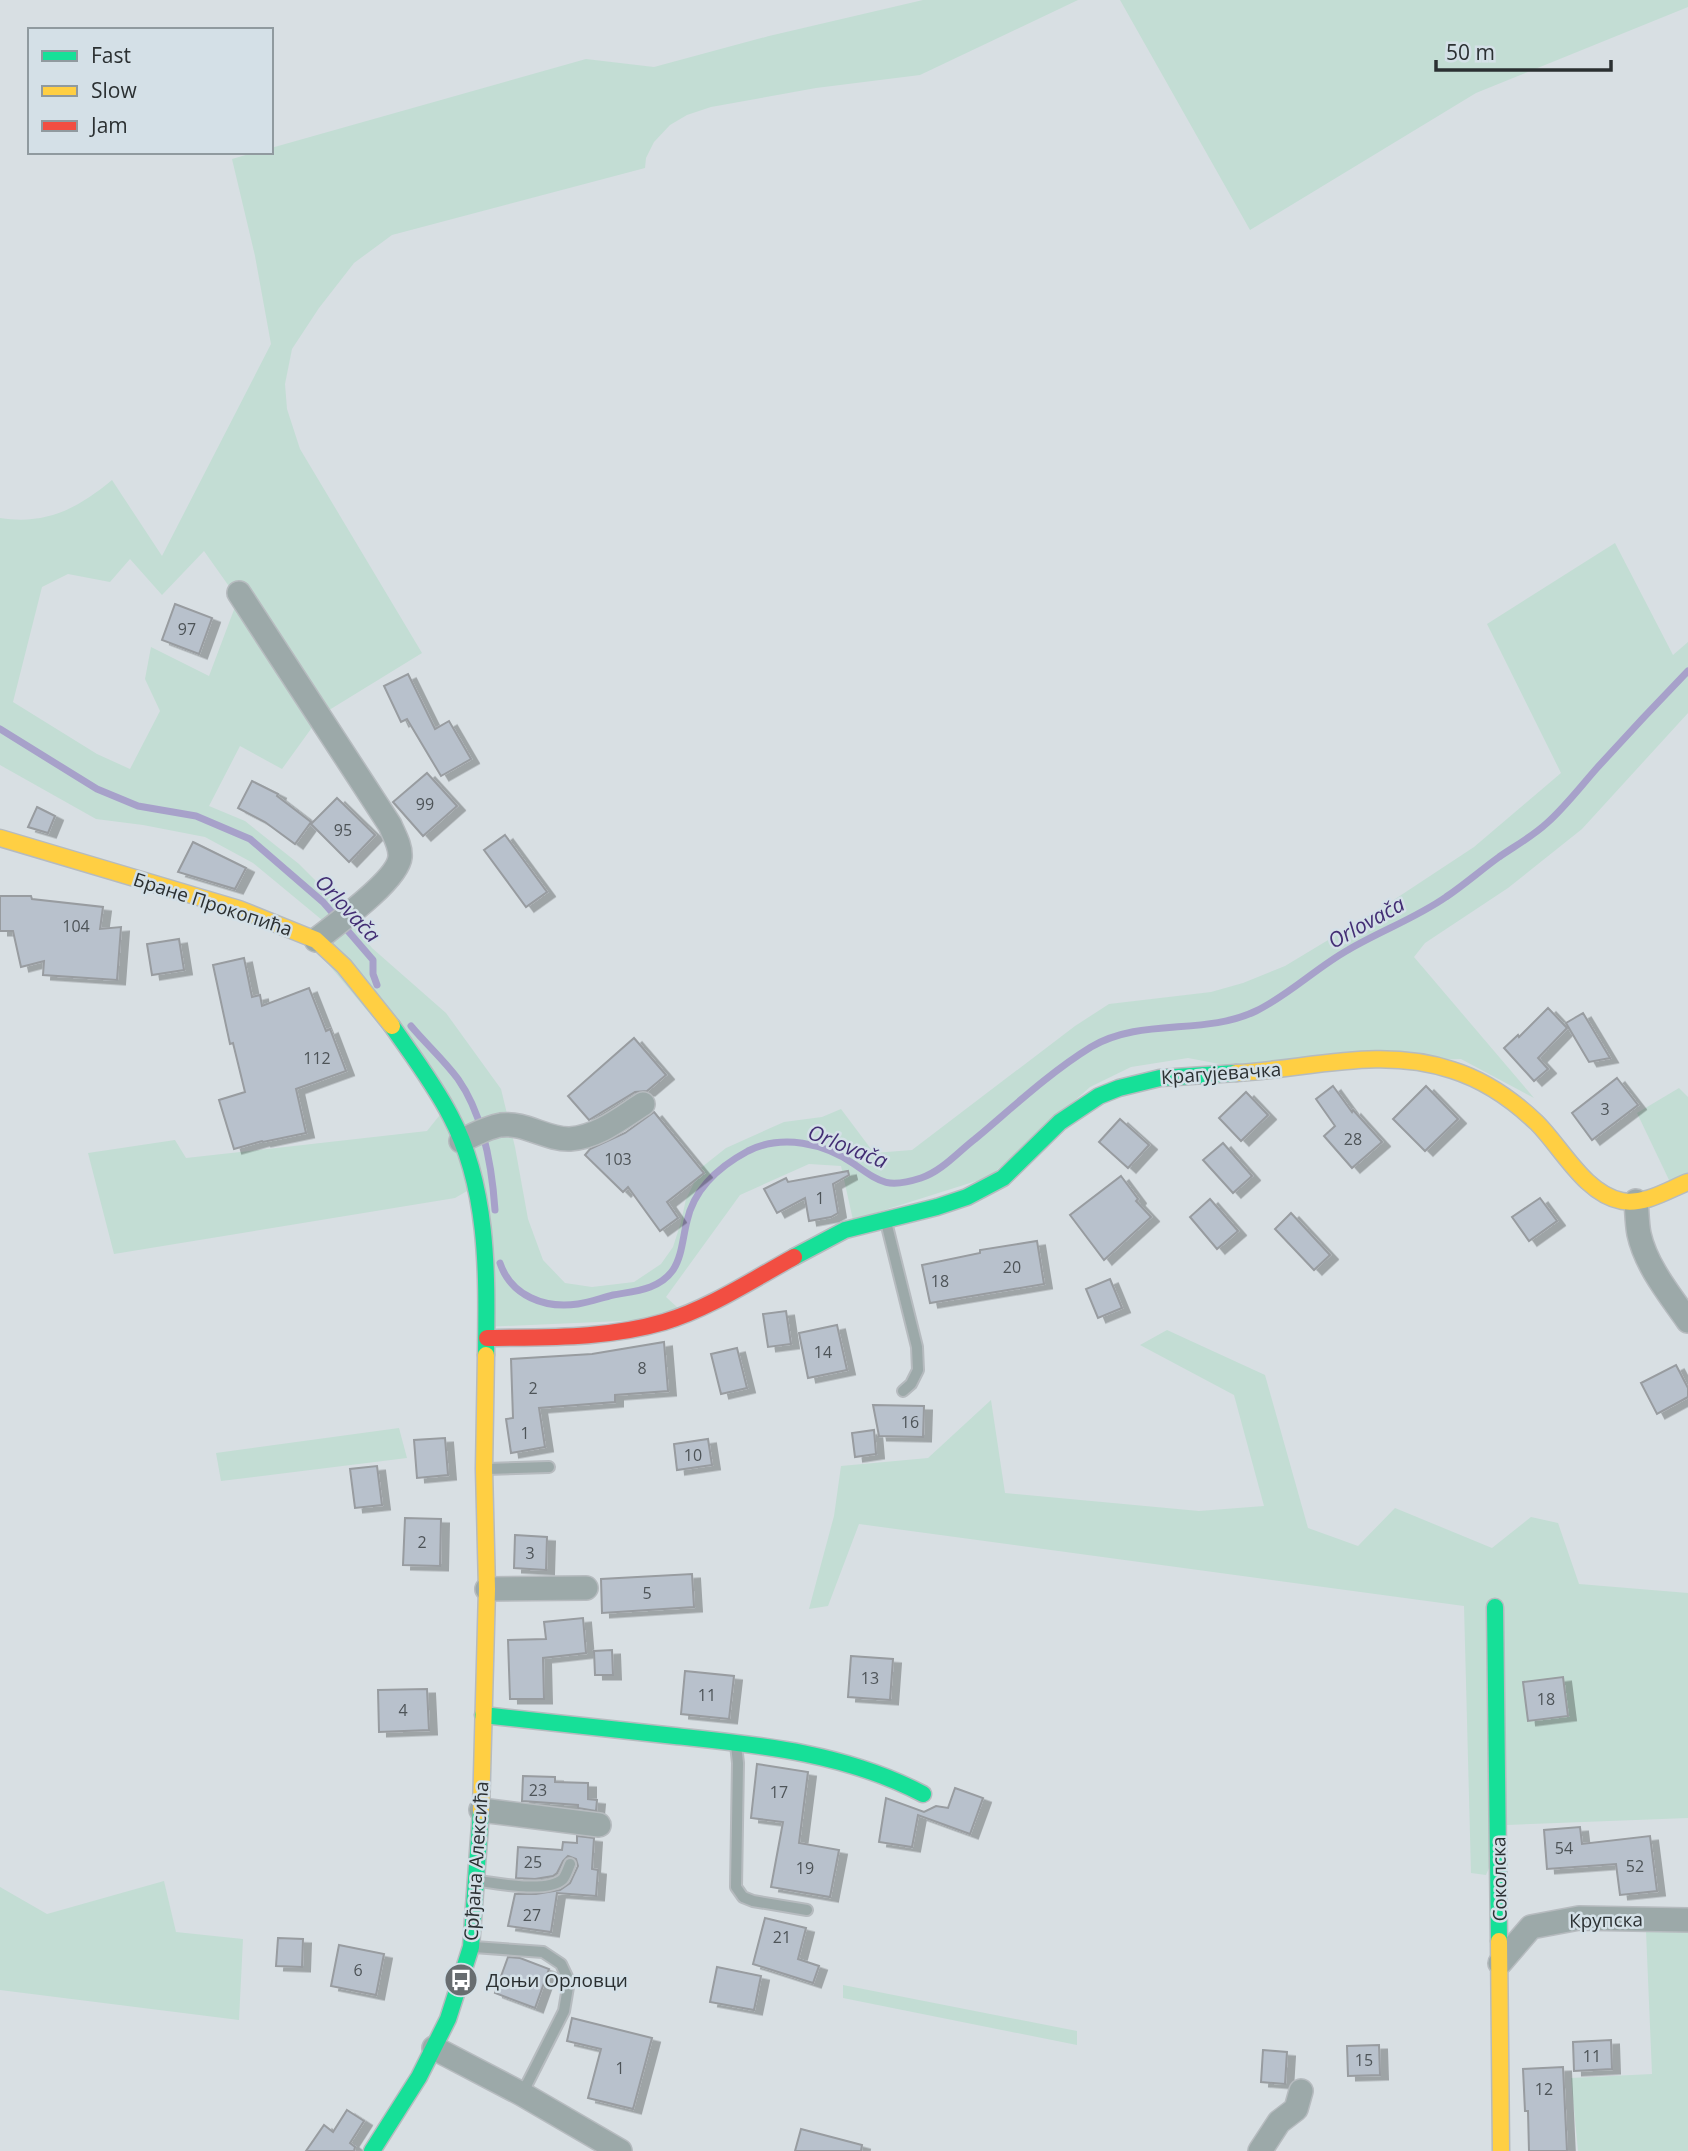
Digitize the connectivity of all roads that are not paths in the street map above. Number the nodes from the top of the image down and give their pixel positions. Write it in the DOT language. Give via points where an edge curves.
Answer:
graph roads {
  1 [pos="239,593"];
  2 [pos="0,838"];
  3 [pos="316,940"];
  4 [pos="643,1104"];
  5 [pos="469,1137"];
  6 [pos="1688,1182"];
  7 [pos="1636,1201"];
  8 [pos="885,1219"];
  9 [pos="1688,1321"];
  10 [pos="487,1338"];
  11 [pos="903,1391"];
  12 [pos="549,1467"];
  13 [pos="484,1469"];
  14 [pos="586,1588"];
  15 [pos="486,1589"];
  16 [pos="1495,1607"];
  17 [pos="483,1715"];
  18 [pos="735,1742"];
  19 [pos="923,1794"];
  20 [pos="481,1810"];
  21 [pos="599,1825"];
  22 [pos="570,1864"];
  23 [pos="477,1881"];
  24 [pos="807,1910"];
  25 [pos="1688,1920"];
  26 [pos="471,1947"];
  27 [pos="1500,1963"];
  28 [pos="434,2048"];
  29 [pos="1301,2091"];
  30 [pos="522,2094"];
  31 [pos="372,2151"];
  32 [pos="620,2151"];
  33 [pos="1260,2151"];
  34 [pos="1501,2151"];
  1 -- 3 [label="street" via="390,825 397,843 400,858 394,871"];
  2 -- 3 [label="street, Бране Прокопића" via="239,909"];
  3 -- 5 [label="street, Бране Прокопића" via="384,1014"];
  4 -- 5 [label="street" via="605,1129 572,1139 502,1125"];
  5 -- 10 [label="street, Бране Прокопића" via="487,1264"];
  6 -- 7 [label="street"];
  7 -- 8 [label="street, Крагујевачка" via="1622,1201 1601,1191 1540,1125 1495,1090 1443,1066 1376,1058 1132,1082 1082,1105 990,1186 937,1208"];
  7 -- 9 [label="street" via="1639,1235 1647,1254"];
  8 -- 10 [label="street, Крагујевачка" via="845,1230 703,1307 663,1322 591,1336"];
  8 -- 11 [label="lane" via="917,1348 918,1370"];
  10 -- 13 [label="street, Срђана Алексића"];
  12 -- 13 [label="lane"];
  13 -- 15 [label="street, Срђана Алексића"];
  14 -- 15 [label="street"];
  15 -- 17 [label="street, Срђана Алексића"];
  16 -- 27 [label="street, Соколска"];
  17 -- 18 [label="street"];
  17 -- 20 [label="street, Срђана Алексића"];
  18 -- 19 [label="street" via="868,1768"];
  18 -- 24 [label="lane" via="736,1887 753,1901"];
  20 -- 21 [label="street"];
  20 -- 23 [label="street, Срђана Алексића"];
  22 -- 23 [label="lane" via="565,1878 555,1885"];
  23 -- 26 [label="street, Срђана Алексића"];
  25 -- 27 [label="street, Крупска" via="1579,1918 1531,1927"];
  26 -- 28 [label="street, Срђана Алексића"];
  26 -- 30 [label="lane" via="543,1952 561,1964 569,1981 564,2011"];
  27 -- 34 [label="street, Соколска"];
  28 -- 30 [label="street"];
  28 -- 31 [label="street, Срђана Алексића"];
  29 -- 33 [label="street" via="1296,2109 1279,2122"];
  30 -- 32 [label="street"];
}
